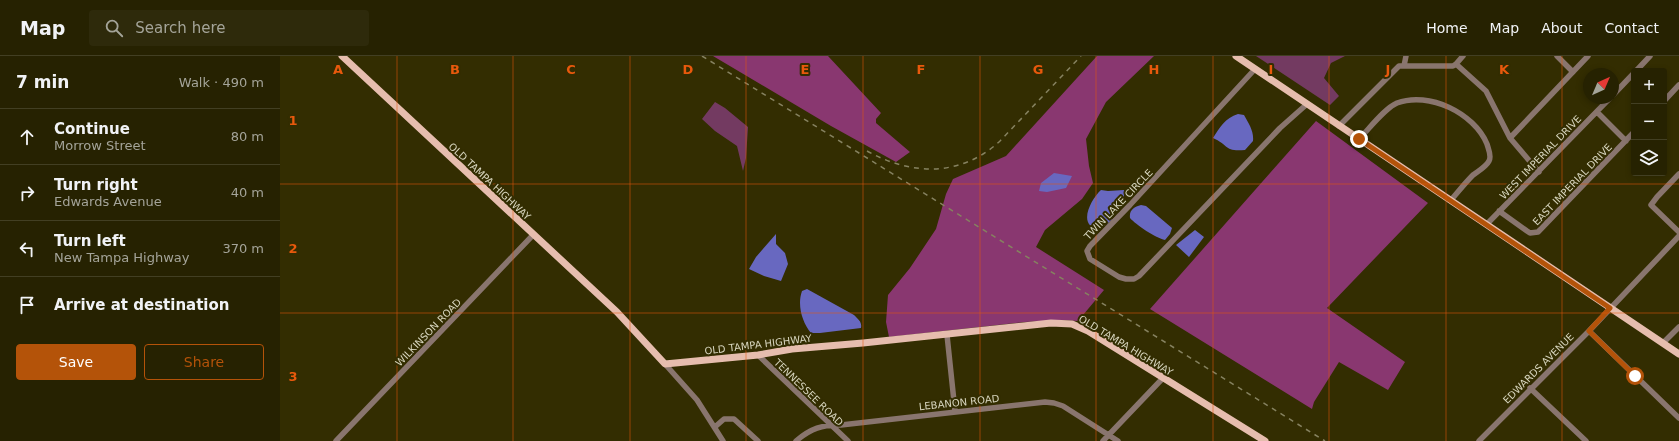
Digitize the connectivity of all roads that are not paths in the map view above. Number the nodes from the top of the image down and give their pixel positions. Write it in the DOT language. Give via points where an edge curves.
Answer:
graph roads {
  1 [pos="342,56"];
  2 [pos="1236,56"];
  3 [pos="1406,56"];
  4 [pos="1463,56"];
  5 [pos="1557,56"];
  6 [pos="1588,56"];
  7 [pos="1650,56"];
  8 [pos="1456,64"];
  9 [pos="1404,66"];
  10 [pos="1639,68"];
  11 [pos="1256,69"];
  12 [pos="1573,72"];
  13 [pos="1631,76"];
  14 [pos="1679,85"];
  15 [pos="1619,89"];
  16 [pos="1667,98"];
  17 [pos="1307,104"];
  18 [pos="1604,104"];
  19 [pos="1597,112"];
  20 [pos="1339,126"];
  21 [pos="1631,135"];
  22 [pos="1510,138"];
  23 [pos="1359,139"];
  24 [pos="1626,141"];
  25 [pos="1539,172"];
  26 [pos="1679,174"];
  27 [pos="1450,200"];
  28 [pos="1499,211"];
  29 [pos="1487,224"];
  30 [pos="1679,232"];
  31 [pos="533,235"];
  32 [pos="1679,236"];
  33 [pos="1610,308"];
  34 [pos="1679,327"];
  35 [pos="1589,331"];
  36 [pos="947,334"];
  37 [pos="1663,343"];
  38 [pos="1679,354"];
  39 [pos="758,355"];
  40 [pos="665,364"];
  41 [pos="1163,378"];
  42 [pos="1530,388"];
  43 [pos="955,411"];
  44 [pos="1679,418"];
  45 [pos="830,424"];
  46 [pos="716,426"];
  47 [pos="1109,435"];
  48 [pos="336,441"];
  49 [pos="723,441"];
  50 [pos="758,441"];
  51 [pos="796,441"];
  52 [pos="848,441"];
  53 [pos="1102,441"];
  54 [pos="1118,441"];
  55 [pos="1265,441"];
  56 [pos="1479,441"];
  57 [pos="1586,441"];
  1 -- 31 [label="main road, OLD TAMPA HIGHWAY"];
  2 -- 11 [label="main road"];
  3 -- 9 [label="street"];
  4 -- 8 [label="street"];
  5 -- 12 [label="street"];
  6 -- 12 [label="street"];
  7 -- 10 [label="street"];
  8 -- 9 [label="street"];
  8 -- 22 [label="street" via="1488,94"];
  9 -- 20 [label="street" via="1399,66"];
  11 -- 17 [label="main road"];
  11 -- 17 [label="street, TWIN LAKE CIRCLE" via="1090,246 1087,251 1090,259 1126,279 1139,276 1280,128"];
  12 -- 22 [label="street"];
  13 -- 15 [label="street"];
  14 -- 16 [label="street"];
  17 -- 20 [label="main road"];
  18 -- 19 [label="street, WEST IMPERIAL DRIVE"];
  19 -- 24 [label="street"];
  19 -- 25 [label="street, WEST IMPERIAL DRIVE"];
  20 -- 23 [label="main road"];
  21 -- 24 [label="street, EAST IMPERIAL DRIVE"];
  22 -- 25 [label="street"];
  23 -- 27 [label="main road"];
  23 -- 27 [label="street" via="1393,106 1400,103 1432,102 1460,114 1480,132 1490,156 1489,161"];
  24 -- 28 [label="street, EAST IMPERIAL DRIVE" via="1538,232 1530,233"];
  25 -- 28 [label="street, WEST IMPERIAL DRIVE"];
  26 -- 30 [label="street" via="1651,206"];
  27 -- 29 [label="main road"];
  28 -- 29 [label="street, WEST IMPERIAL DRIVE"];
  29 -- 33 [label="main road"];
  31 -- 40 [label="main road, OLD TAMPA HIGHWAY" via="617,312"];
  31 -- 48 [label="street, WILKINSON ROAD"];
  32 -- 33 [label="street, EDWARDS AVENUE"];
  33 -- 35 [label="street, EDWARDS AVENUE"];
  33 -- 37 [label="main road"];
  34 -- 37 [label="street"];
  35 -- 42 [label="street, EDWARDS AVENUE"];
  35 -- 44 [label="street"];
  36 -- 39 [label="main road, OLD TAMPA HIGHWAY" via="791,349"];
  36 -- 41 [label="main road, OLD TAMPA HIGHWAY" via="1051,323 1072,324 1088,331"];
  36 -- 43 [label="street"];
  37 -- 38 [label="main road"];
  39 -- 40 [label="main road, OLD TAMPA HIGHWAY"];
  39 -- 45 [label="street, TENNESSEE ROAD"];
  40 -- 46 [label="street"];
  41 -- 47 [label="street"];
  41 -- 55 [label="main road, OLD TAMPA HIGHWAY"];
  42 -- 56 [label="street, EDWARDS AVENUE"];
  42 -- 57 [label="street"];
  43 -- 45 [label="street, LEBANON ROAD"];
  43 -- 47 [label="street, LEBANON ROAD" via="1054,403"];
  45 -- 51 [label="street, LEBANON ROAD" via="810,431"];
  45 -- 52 [label="street, TENNESSEE ROAD"];
  46 -- 49 [label="street"];
  46 -- 50 [label="street" via="724,419 734,419"];
  47 -- 53 [label="street"];
  47 -- 54 [label="street, LEBANON ROAD"];
}
